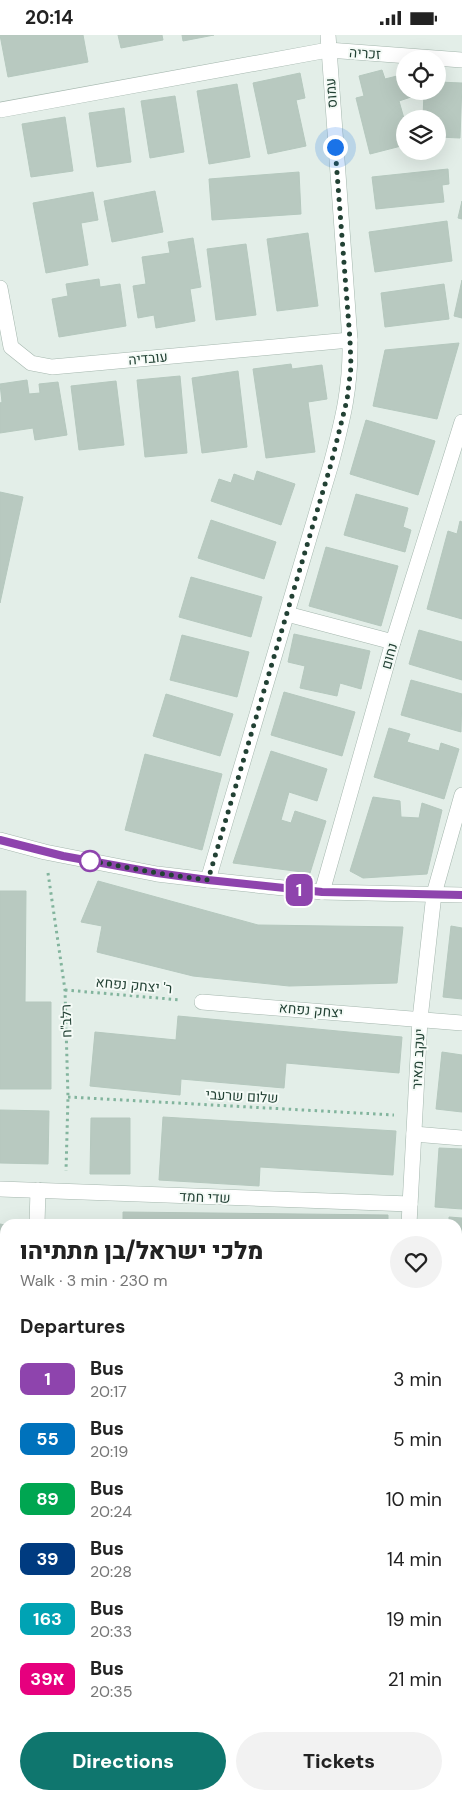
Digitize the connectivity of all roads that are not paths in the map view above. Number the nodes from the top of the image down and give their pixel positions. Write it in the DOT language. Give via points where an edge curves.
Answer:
graph roads {
  1 [pos="328,42"];
  2 [pos="462,60"];
  3 [pos="0,110"];
  4 [pos="0,288"];
  5 [pos="350,340"];
  6 [pos="462,422"];
  7 [pos="287,614"];
  8 [pos="393,642"];
  9 [pos="462,795"];
  10 [pos="0,840"];
  11 [pos="208,880"];
  12 [pos="322,892"];
  13 [pos="434,894"];
  14 [pos="462,897"];
  15 [pos="202,1002"];
  16 [pos="420,1019"];
  17 [pos="462,1023"];
  18 [pos="414,1134"];
  19 [pos="462,1138"];
  20 [pos="0,1189"];
  21 [pos="38,1190"];
  22 [pos="410,1204"];
  23 [pos="37,1219"];
  24 [pos="409,1219"];
  1 -- 2 [label="street, זכריה"];
  1 -- 3 [label="street"];
  1 -- 5 [label="street, עמוס"];
  4 -- 5 [label="street, עובדיה" via="11,347 31,363 52,367"];
  5 -- 7 [label="street, עמוס" via="347,400"];
  6 -- 8 [label="street, נחום"];
  7 -- 8 [label="street"];
  7 -- 11 [label="street, עמוס"];
  8 -- 12 [label="street, נחום"];
  9 -- 13 [label="street, יעקב מאיר"];
  10 -- 11 [label="street" via="44,852"];
  11 -- 12 [label="street"];
  12 -- 13 [label="street"];
  13 -- 14 [label="street"];
  13 -- 16 [label="street, יעקב מאיר"];
  15 -- 16 [label="street, יצחק נפחא"];
  16 -- 17 [label="street, יצחק נפחא"];
  16 -- 18 [label="street, יעקב מאיר"];
  18 -- 19 [label="street"];
  18 -- 22 [label="street, יעקב מאיר"];
  20 -- 21 [label="street, שדי חמד"];
  21 -- 22 [label="street, שדי חמד"];
  21 -- 23 [label="street"];
  22 -- 24 [label="street, יעקב מאיר"];
}
